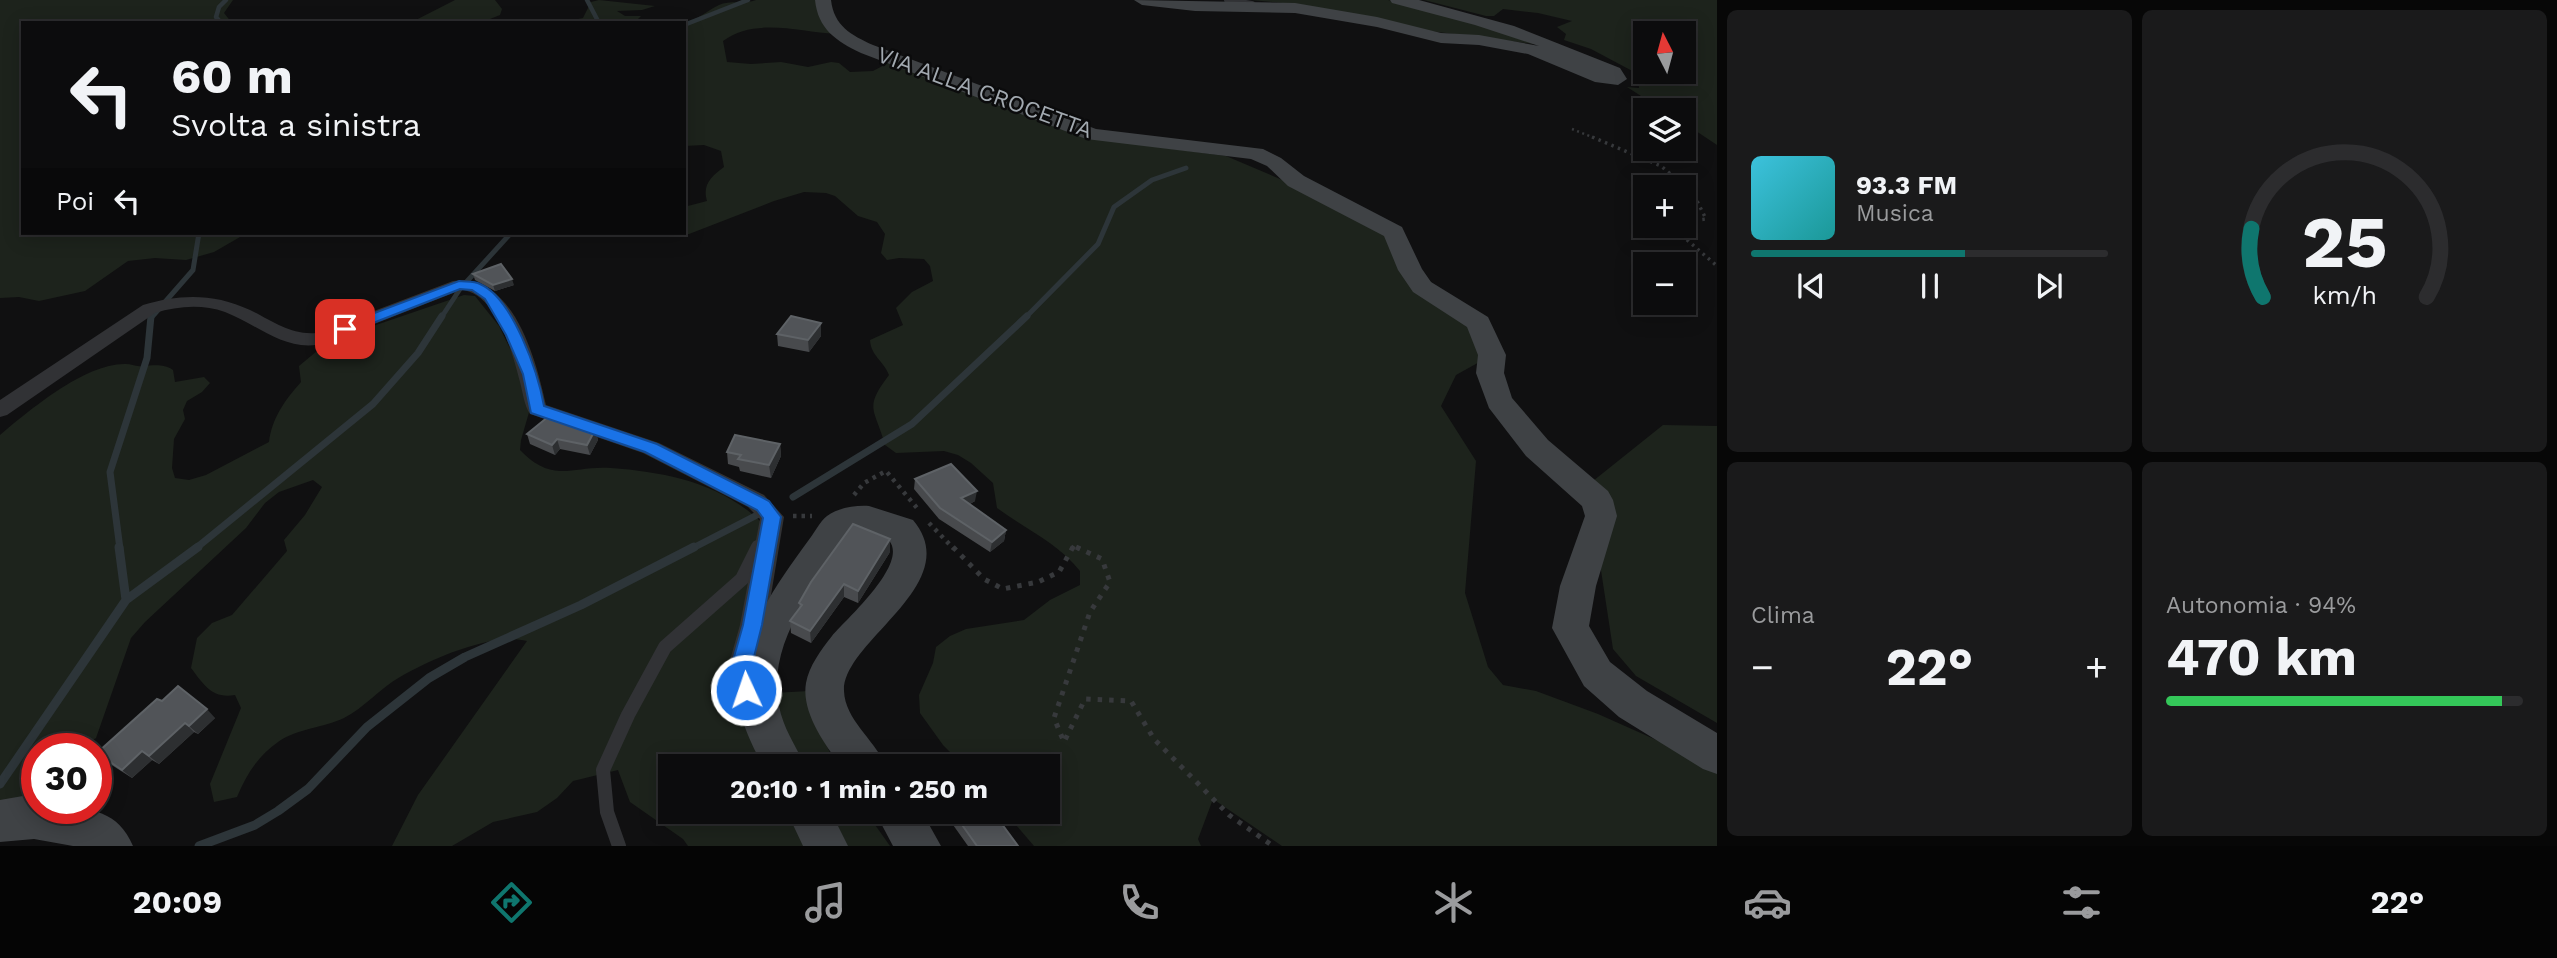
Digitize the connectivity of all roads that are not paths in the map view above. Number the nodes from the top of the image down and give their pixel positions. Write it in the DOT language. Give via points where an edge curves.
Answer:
graph roads {
  1 [pos="823,0"];
  2 [pos="1142,0"];
  3 [pos="1227,0"];
  4 [pos="1398,0"];
  5 [pos="1264,6"];
  6 [pos="0,410"];
  7 [pos="772,517"];
  8 [pos="758,697"];
  9 [pos="778,754"];
  10 [pos="857,754"];
  11 [pos="1717,755"];
  12 [pos="0,821"];
  13 [pos="814,824"];
  14 [pos="904,824"];
  15 [pos="111,846"];
  16 [pos="619,846"];
  17 [pos="826,846"];
  18 [pos="919,846"];
  1 -- 11 [label="street, VIA ALLA CROCETTA" via="825,18 834,29 867,49 1093,135 1256,153 1296,181 1394,232 1422,287 1479,323 1492,355 1490,373 1499,401 1537,449 1597,500 1601,516 1570,628 1597,674 1633,704"];
  2 -- 5 [label="street"];
  3 -- 5 [label="lane"];
  4 -- 5 [label="street" via="1452,12 1553,46 1614,72 1618,79 1595,77 1544,53 1499,43 1441,38 1377,22"];
  6 -- 7 [label="street" via="149,309 172,301 193,299 241,312 302,342 469,285 490,297 513,335 530,374 537,409 651,448 756,501"];
  7 -- 8 [label="street" via="753,625 738,678"];
  7 -- 16 [label="lane" via="742,579 665,648 628,715 603,770 607,812"];
  8 -- 9 [label="street"];
  8 -- 10 [label="street" via="762,659 779,612 838,525 850,519 873,518 903,530 909,542 904,576 832,663 825,681 831,716"];
  12 -- 15 [label="street" via="19,817 64,820"];
  13 -- 17 [label="street"];
  14 -- 18 [label="street"];
}
